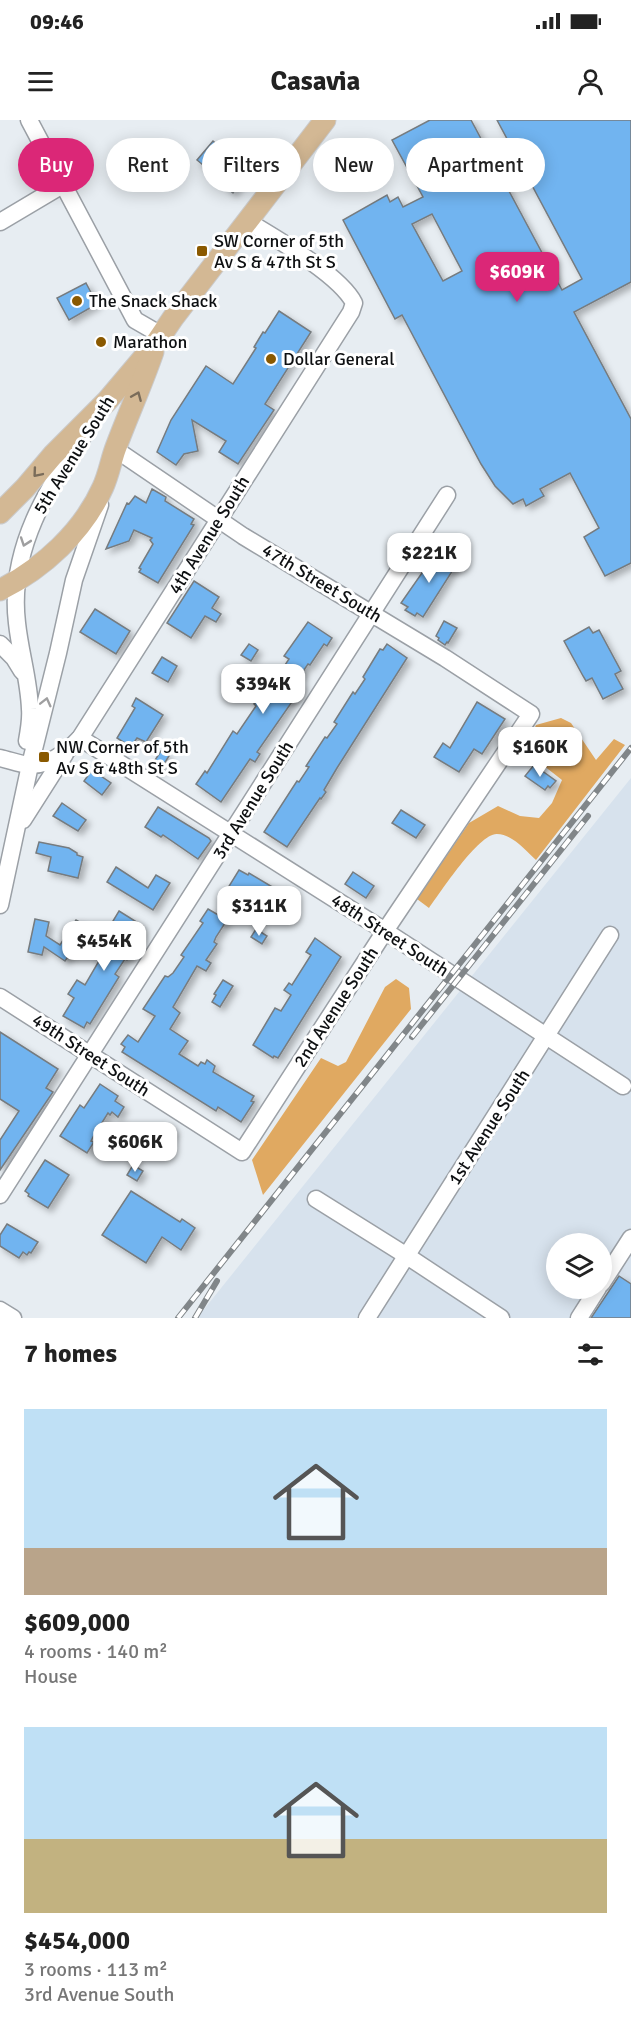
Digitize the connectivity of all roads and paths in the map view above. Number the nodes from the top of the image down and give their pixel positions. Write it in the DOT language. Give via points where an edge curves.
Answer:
graph roads {
  1 [pos="29,120"];
  2 [pos="325,120"];
  3 [pos="39,138"];
  4 [pos="51,192"];
  5 [pos="68,192"];
  6 [pos="247,221"];
  7 [pos="0,222"];
  8 [pos="158,339"];
  9 [pos="107,401"];
  10 [pos="115,449"];
  11 [pos="103,487"];
  12 [pos="447,495"];
  13 [pos="0,513"];
  14 [pos="219,520"];
  15 [pos="8,586"];
  16 [pos="372,613"];
  17 [pos="0,644"];
  18 [pos="28,688"];
  19 [pos="531,714"];
  20 [pos="80,738"];
  21 [pos="64,754"];
  22 [pos="0,758"];
  23 [pos="31,762"];
  24 [pos="17,828"];
  25 [pos="232,834"];
  26 [pos="0,905"];
  27 [pos="385,931"];
  28 [pos="610,935"];
  29 [pos="0,997"];
  30 [pos="548,1036"];
  31 [pos="91,1055"];
  32 [pos="623,1086"];
  33 [pos="242,1152"];
  34 [pos="0,1195"];
  35 [pos="316,1199"];
  36 [pos="631,1238"];
  37 [pos="407,1256"];
  38 [pos="612,1267"];
  39 [pos="591,1299"];
  40 [pos="0,1310"];
  41 [pos="13,1318"];
  42 [pos="367,1318"];
  43 [pos="501,1318"];
  44 [pos="579,1318"];
  1 -- 3 [label="street"];
  2 -- 6 [label="main road, 5th Avenue South"];
  4 -- 7 [label="street"];
  5 -- 8 [label="street" via="135,320"];
  6 -- 8 [label="main road, 5th Avenue South"];
  6 -- 14 [label="street, 4th Avenue South" via="334,279 354,303"];
  8 -- 9 [label="main road, 5th Avenue South"];
  10 -- 8 [label="main road, 5th Avenue South, one-way"];
  9 -- 13 [label="main road, one-way"];
  9 -- 15 [label="street, 5th Avenue South, one-way" via="37,512"];
  10 -- 11 [label="main road, 5th Avenue South"];
  10 -- 14 [label="street, 47th Street South"];
  11 -- 15 [label="main road" via="68,538 38,567"];
  23 -- 11 [label="street, 5th Avenue South, one-way" via="74,580 101,504"];
  12 -- 16 [label="street, 3rd Avenue South"];
  14 -- 16 [label="street, 47th Street South"];
  14 -- 20 [label="street, 4th Avenue South"];
  15 -- 18 [label="street, 5th Avenue South"];
  16 -- 19 [label="street, 47th Street South"];
  16 -- 25 [label="street, 3rd Avenue South"];
  17 -- 18 [label="street" via="18,665"];
  18 -- 23 [label="street, 5th Avenue South" via="31,711 27,742"];
  19 -- 27 [label="street, 2nd Avenue South"];
  20 -- 21 [label="street"];
  20 -- 25 [label="street, 48th Street South"];
  21 -- 23 [label="street"];
  21 -- 24 [label="street"];
  22 -- 23 [label="street"];
  23 -- 24 [label="street, 5th Avenue South"];
  24 -- 26 [label="street, 5th Avenue South"];
  25 -- 27 [label="street, 48th Street South"];
  25 -- 31 [label="street, 3rd Avenue South"];
  27 -- 30 [label="street, 48th Street South"];
  27 -- 33 [label="street, 2nd Avenue South"];
  28 -- 30 [label="street, 1st Avenue South"];
  29 -- 31 [label="street, 49th Street South"];
  30 -- 32 [label="street, 48th Street South"];
  30 -- 37 [label="street, 1st Avenue South"];
  31 -- 33 [label="street, 49th Street South"];
  31 -- 34 [label="street, 3rd Avenue South"];
  35 -- 37 [label="street"];
  36 -- 38 [label="street"];
  37 -- 42 [label="street, 1st Avenue South"];
  37 -- 43 [label="street"];
  39 -- 44 [label="street"];
  40 -- 41 [label="street"];
}
